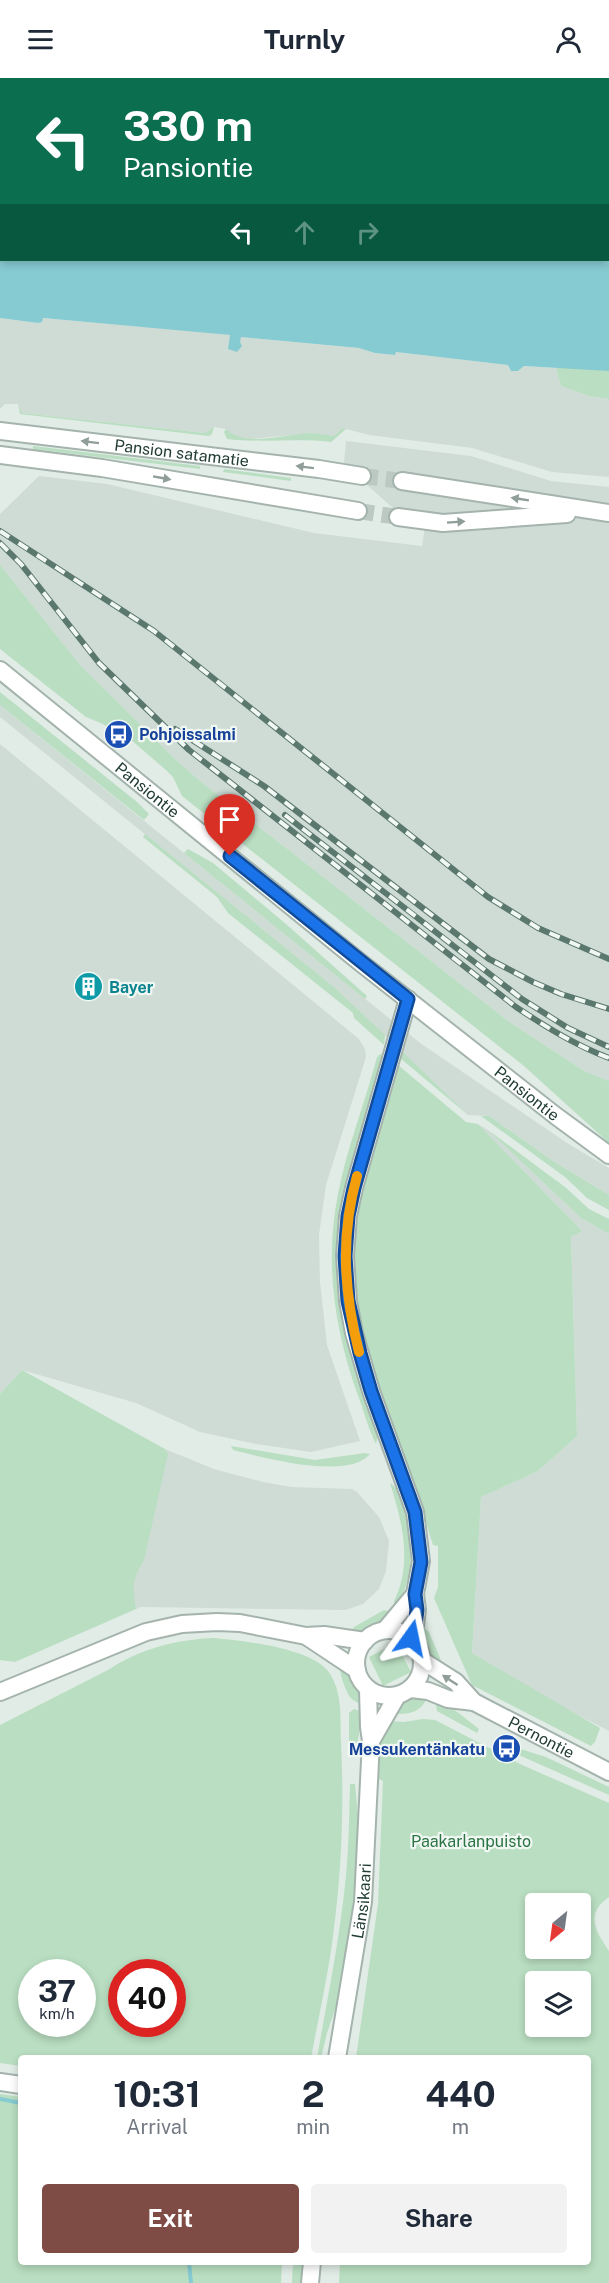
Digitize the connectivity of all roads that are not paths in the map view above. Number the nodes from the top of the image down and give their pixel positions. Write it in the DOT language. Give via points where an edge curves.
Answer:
graph roads {
  1 [pos="0,431"];
  2 [pos="0,455"];
  3 [pos="363,476"];
  4 [pos="402,481"];
  5 [pos="358,511"];
  6 [pos="604,512"];
  7 [pos="398,516"];
  8 [pos="0,670"];
  9 [pos="408,999"];
  10 [pos="609,1155"];
  11 [pos="415,1594"];
  12 [pos="385,1630"];
  13 [pos="306,1636"];
  14 [pos="413,1640"];
  15 [pos="365,1641"];
  16 [pos="423,1661"];
  17 [pos="357,1670"];
  18 [pos="368,1689"];
  19 [pos="0,1692"];
  20 [pos="404,1692"];
  21 [pos="474,1701"];
  22 [pos="371,1741"];
  23 [pos="609,1772"];
  24 [pos="338,2055"];
  25 [pos="0,2082"];
  26 [pos="18,2085"];
  27 [pos="312,2265"];
  28 [pos="310,2283"];
  3 -- 1 [label="street, Pansion satamatie, one-way"];
  2 -- 5 [label="street, Pansion satamatie, one-way"];
  6 -- 4 [label="street, one-way"];
  7 -- 6 [label="street, one-way" via="443,523"];
  8 -- 9 [label="street, Pansiontie"];
  9 -- 10 [label="street, Pansiontie"];
  9 -- 11 [label="street" via="354,1188 345,1267 350,1316 360,1353 415,1512 421,1562"];
  11 -- 12 [label="street"];
  11 -- 14 [label="street"];
  12 -- 14 [label="street" via="400,1632"];
  12 -- 15 [label="street"];
  13 -- 15 [label="street"];
  13 -- 17 [label="street"];
  13 -- 19 [label="street" via="228,1622 169,1626"];
  14 -- 16 [label="street"];
  15 -- 17 [label="street" via="357,1655"];
  16 -- 20 [label="street" via="420,1676"];
  21 -- 16 [label="street, Pernontie, one-way" via="456,1682"];
  17 -- 18 [label="street"];
  18 -- 20 [label="street" via="384,1696"];
  18 -- 22 [label="street, Länsikaari"];
  20 -- 21 [label="street, Pernontie" via="428,1692 448,1699"];
  20 -- 22 [label="street, Länsikaari"];
  21 -- 23 [label="street, Pernontie"];
  22 -- 24 [label="street, Länsikaari" via="363,1902"];
  25 -- 26 [label="street"];
  27 -- 28 [label="street"];
}
